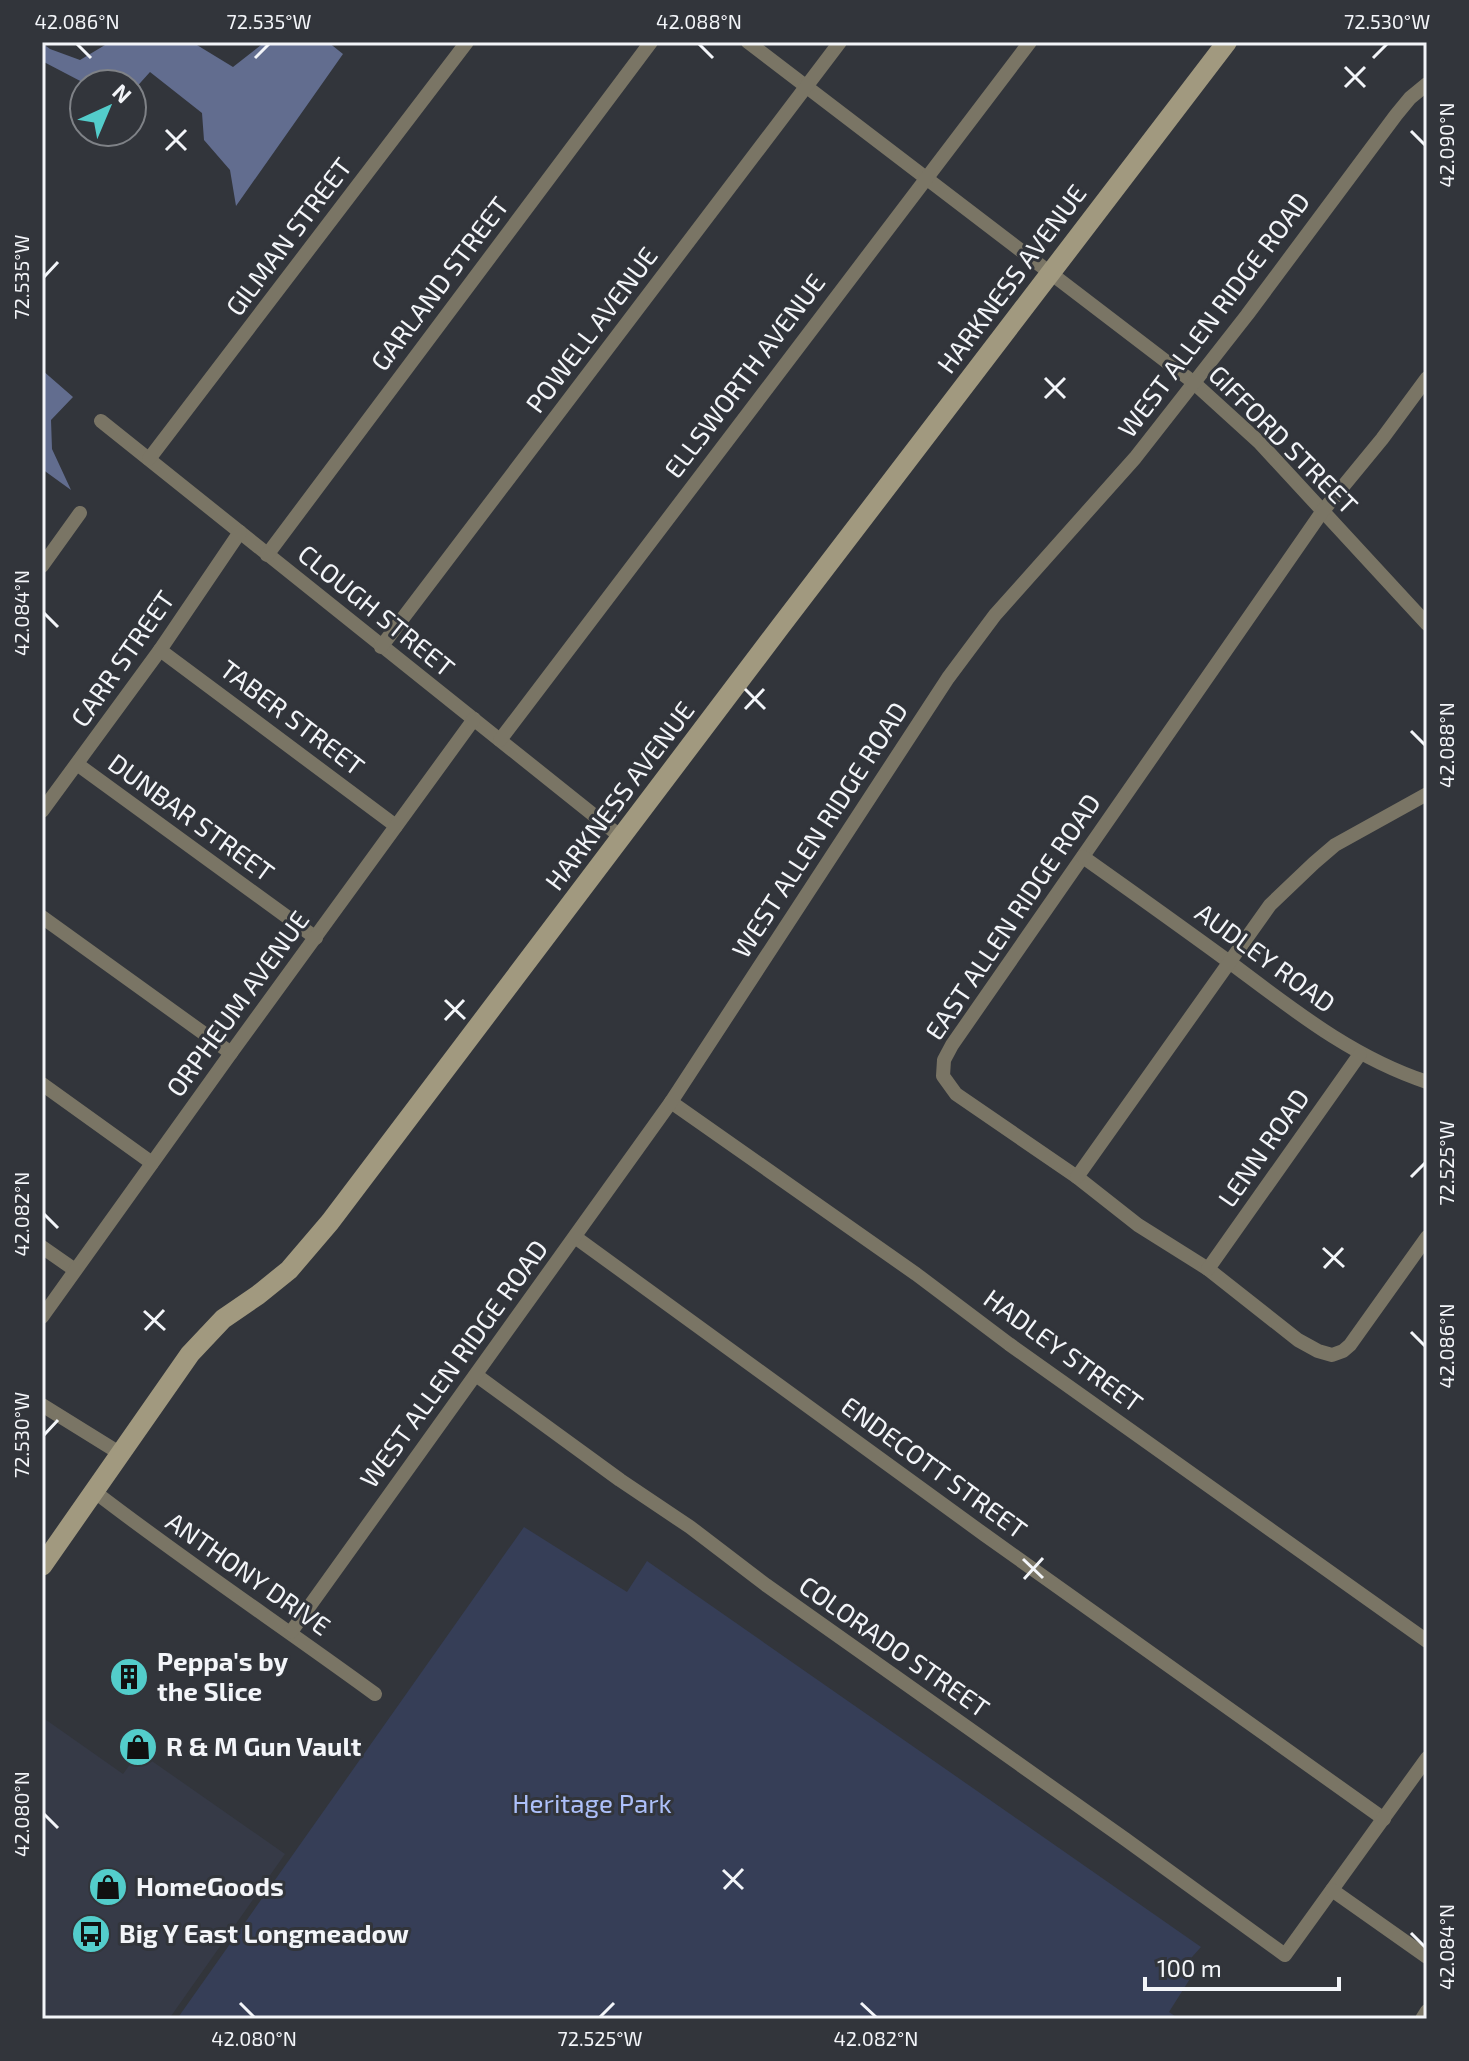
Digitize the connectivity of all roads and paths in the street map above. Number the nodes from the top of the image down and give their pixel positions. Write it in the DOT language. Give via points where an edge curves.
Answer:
graph roads {
  1 [pos="467,42"];
  2 [pos="651,42"];
  3 [pos="748,42"];
  4 [pos="840,42"];
  5 [pos="1030,42"];
  6 [pos="1227,42"];
  7 [pos="1427,84"];
  8 [pos="806,86"];
  9 [pos="926,179"];
  10 [pos="1050,272"];
  11 [pos="1427,378"];
  12 [pos="1193,382"];
  13 [pos="101,421"];
  14 [pos="149,459"];
  15 [pos="1322,512"];
  16 [pos="80,513"];
  17 [pos="240,532"];
  18 [pos="267,555"];
  19 [pos="42,566"];
  20 [pos="1427,624"];
  21 [pos="381,647"];
  22 [pos="160,650"];
  23 [pos="474,719"];
  24 [pos="500,740"];
  25 [pos="77,764"];
  26 [pos="1427,794"];
  27 [pos="42,811"];
  28 [pos="396,826"];
  29 [pos="621,837"];
  30 [pos="1083,857"];
  31 [pos="42,917"];
  32 [pos="316,938"];
  33 [pos="1230,963"];
  34 [pos="231,1053"];
  35 [pos="1360,1054"];
  36 [pos="1427,1082"];
  37 [pos="42,1084"];
  38 [pos="671,1102"];
  39 [pos="152,1163"];
  40 [pos="1077,1177"];
  41 [pos="575,1237"];
  42 [pos="1427,1237"];
  43 [pos="42,1247"];
  44 [pos="1208,1269"];
  45 [pos="75,1270"];
  46 [pos="42,1317"];
  47 [pos="476,1375"];
  48 [pos="42,1405"];
  49 [pos="121,1454"];
  50 [pos="95,1492"];
  51 [pos="42,1566"];
  52 [pos="291,1632"];
  53 [pos="1427,1641"];
  54 [pos="375,1694"];
  55 [pos="1427,1758"];
  56 [pos="1384,1819"];
  57 [pos="1332,1890"];
  58 [pos="1427,1957"];
  59 [pos="1427,2011"];
  60 [pos="1422,2019"];
  1 -- 14 [label="street, GILMAN STREET"];
  2 -- 18 [label="street, GARLAND STREET"];
  3 -- 8 [label="street, GIFFORD STREET"];
  4 -- 8 [label="street, POWELL AVENUE"];
  5 -- 9 [label="street, ELLSWORTH AVENUE"];
  6 -- 10 [label="main road, HARKNESS AVENUE"];
  7 -- 12 [label="street, WEST ALLEN RIDGE ROAD" via="1396,115"];
  8 -- 9 [label="street, GIFFORD STREET"];
  8 -- 21 [label="street, POWELL AVENUE"];
  9 -- 10 [label="street, GIFFORD STREET"];
  9 -- 24 [label="street, ELLSWORTH AVENUE"];
  10 -- 12 [label="street, GIFFORD STREET"];
  10 -- 29 [label="main road, HARKNESS AVENUE"];
  11 -- 15 [label="street, EAST ALLEN RIDGE ROAD"];
  12 -- 15 [label="street, GIFFORD STREET" via="1259,442"];
  12 -- 38 [label="street, WEST ALLEN RIDGE ROAD" via="948,678"];
  13 -- 14 [label="street, CLOUGH STREET"];
  14 -- 17 [label="street, CLOUGH STREET"];
  15 -- 20 [label="street, GIFFORD STREET"];
  15 -- 30 [label="street, EAST ALLEN RIDGE ROAD"];
  16 -- 19 [label="street"];
  17 -- 18 [label="street, CLOUGH STREET"];
  17 -- 22 [label="street, CARR STREET"];
  18 -- 21 [label="street, CLOUGH STREET"];
  21 -- 23 [label="street, CLOUGH STREET"];
  22 -- 25 [label="street, CARR STREET"];
  22 -- 28 [label="street, TABER STREET"];
  23 -- 24 [label="street, CLOUGH STREET"];
  23 -- 28 [label="street, ORPHEUM AVENUE"];
  24 -- 29 [label="street, CLOUGH STREET"];
  25 -- 27 [label="street, CARR STREET"];
  25 -- 32 [label="street, DUNBAR STREET"];
  26 -- 33 [label="street" via="1335,845 1314,863 1270,905"];
  28 -- 32 [label="street, ORPHEUM AVENUE"];
  29 -- 49 [label="main road, HARKNESS AVENUE" via="330,1222 289,1270 223,1319 190,1354"];
  30 -- 33 [label="street, AUDLEY ROAD"];
  30 -- 40 [label="street, EAST ALLEN RIDGE ROAD" via="957,1037 942,1071 956,1094"];
  31 -- 34 [label="street"];
  32 -- 34 [label="street, ORPHEUM AVENUE"];
  33 -- 35 [label="street, AUDLEY ROAD"];
  33 -- 40 [label="street"];
  34 -- 39 [label="street, ORPHEUM AVENUE"];
  35 -- 36 [label="street, AUDLEY ROAD"];
  35 -- 44 [label="street, LENN ROAD"];
  37 -- 39 [label="street"];
  38 -- 41 [label="street, WEST ALLEN RIDGE ROAD"];
  38 -- 53 [label="street, HADLEY STREET"];
  39 -- 45 [label="street, ORPHEUM AVENUE"];
  40 -- 44 [label="street, EAST ALLEN RIDGE ROAD" via="1138,1225"];
  41 -- 47 [label="street, WEST ALLEN RIDGE ROAD"];
  41 -- 56 [label="street, ENDECOTT STREET"];
  42 -- 44 [label="street, EAST ALLEN RIDGE ROAD" via="1353,1342 1336,1354 1298,1340"];
  43 -- 45 [label="street"];
  45 -- 46 [label="street, ORPHEUM AVENUE"];
  47 -- 52 [label="street, WEST ALLEN RIDGE ROAD"];
  47 -- 57 [label="street, COLORADO STREET" via="1285,1955"];
  48 -- 49 [label="street"];
  49 -- 50 [label="main road, HARKNESS AVENUE"];
  50 -- 51 [label="main road, HARKNESS AVENUE"];
  50 -- 52 [label="street, ANTHONY DRIVE"];
  52 -- 54 [label="street, ANTHONY DRIVE"];
  55 -- 56 [label="street"];
  56 -- 57 [label="street"];
  57 -- 58 [label="street"];
  59 -- 60 [label="street"];
}
